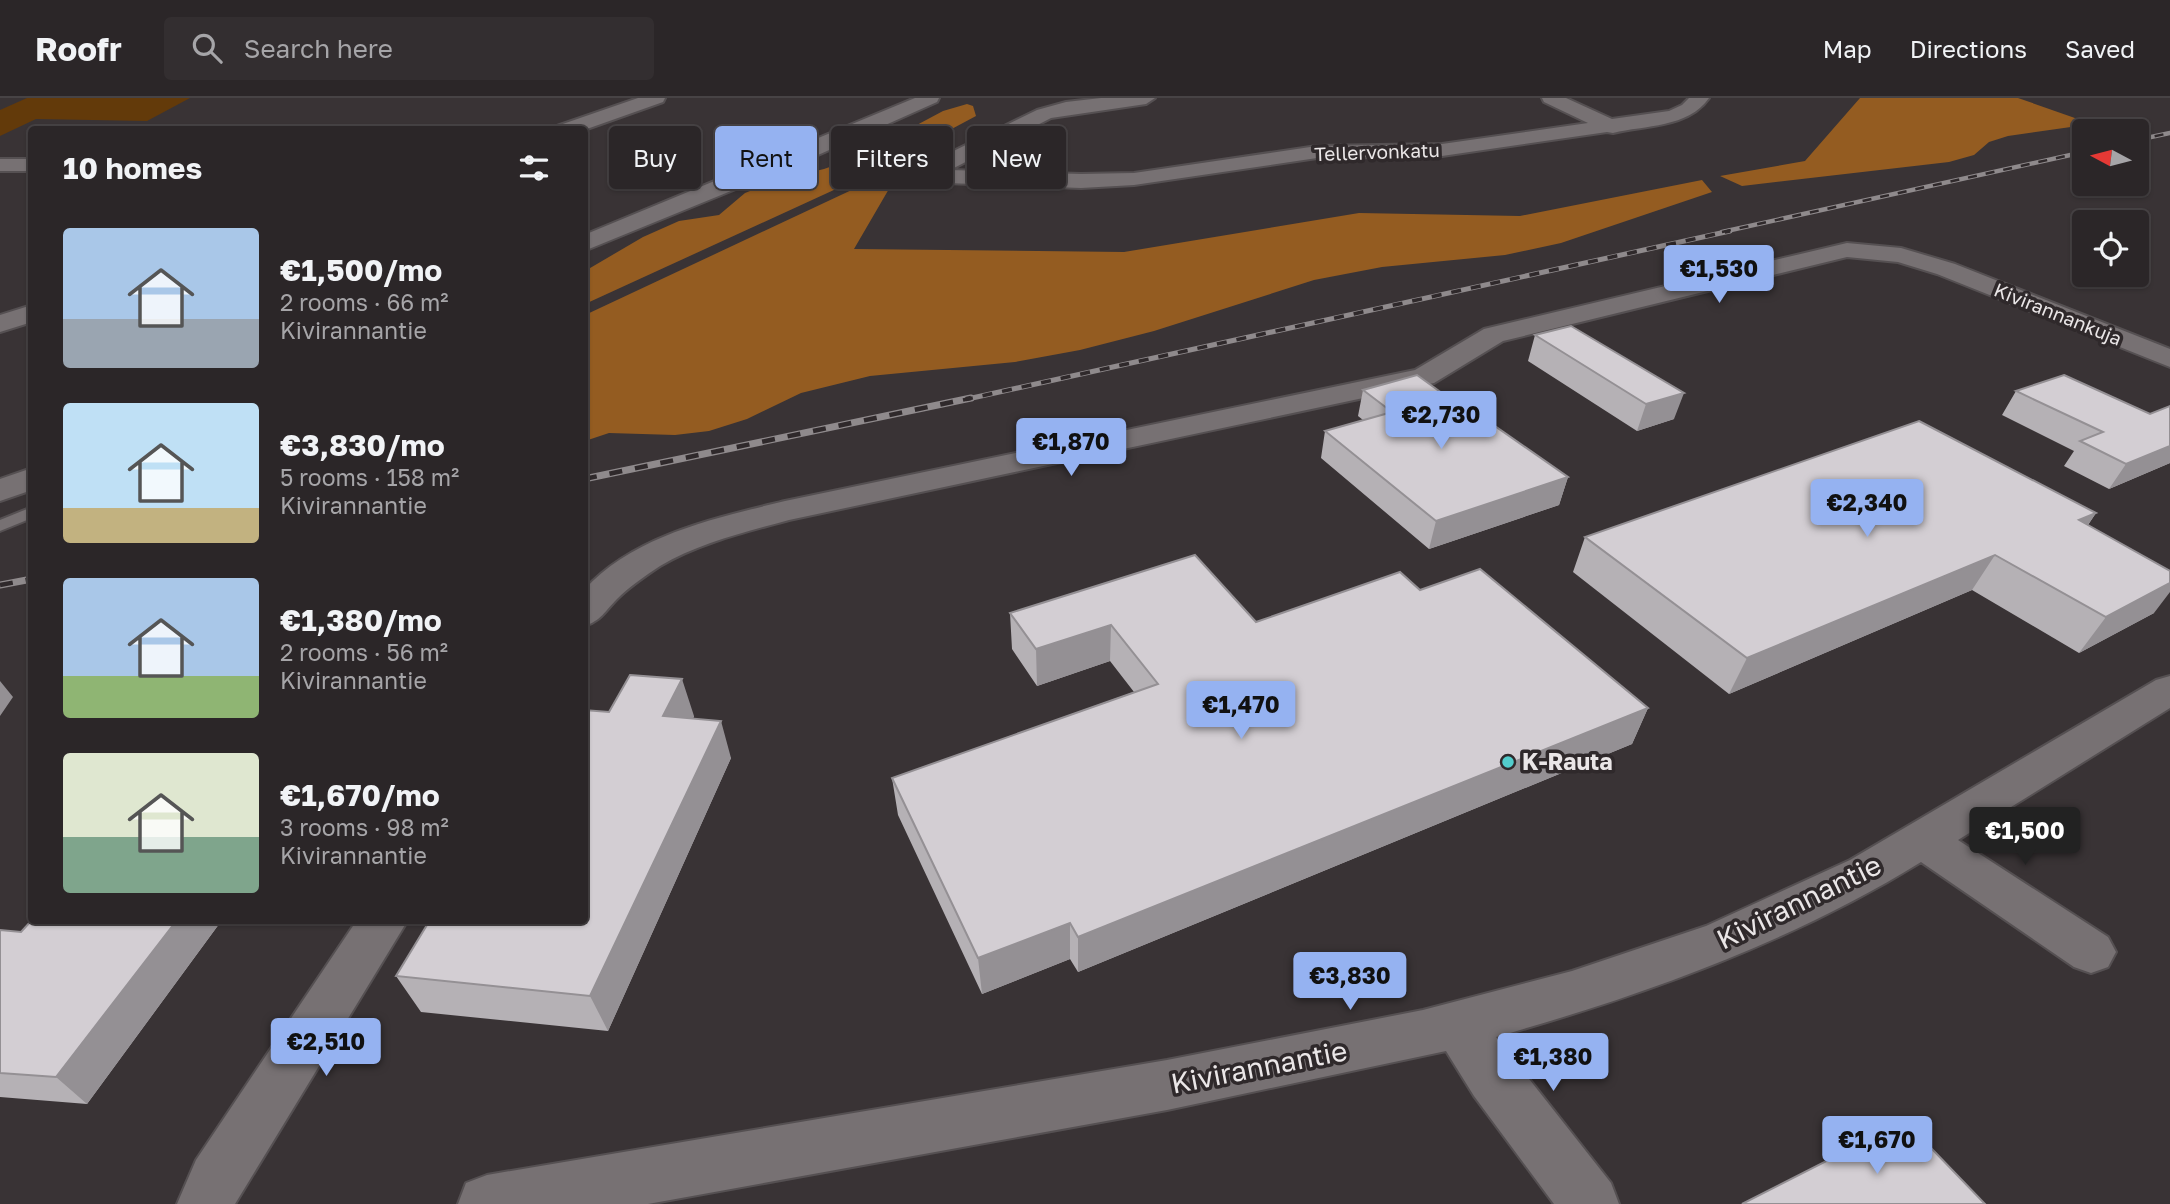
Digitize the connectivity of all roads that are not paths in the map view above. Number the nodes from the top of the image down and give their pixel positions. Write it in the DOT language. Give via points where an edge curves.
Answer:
graph roads {
  1 [pos="656,98"];
  2 [pos="911,98"];
  3 [pos="930,98"];
  4 [pos="1146,98"];
  5 [pos="1551,98"];
  6 [pos="1700,98"];
  7 [pos="1609,125"];
  8 [pos="576,126"];
  9 [pos="817,140"];
  10 [pos="1641,141"];
  11 [pos="817,149"];
  12 [pos="0,164"];
  13 [pos="28,165"];
  14 [pos="715,189"];
  15 [pos="588,242"];
  16 [pos="28,314"];
  17 [pos="0,324"];
  18 [pos="2170,359"];
  19 [pos="28,480"];
  20 [pos="0,491"];
  21 [pos="28,514"];
  22 [pos="0,526"];
  23 [pos="588,610"];
  24 [pos="2170,690"];
  25 [pos="1921,839"];
  26 [pos="381,924"];
  27 [pos="2091,952"];
  28 [pos="1458,1025"];
  29 [pos="206,1204"];
  30 [pos="487,1204"];
  31 [pos="1590,1204"];
  1 -- 8 [label="street"];
  2 -- 9 [label="street"];
  3 -- 11 [label="street"];
  4 -- 7 [label="street, Tellervonkatu" via="1044,114 921,177 1134,179 1317,152 1441,150"];
  5 -- 7 [label="street"];
  6 -- 7 [label="street, Tellervonkatu" via="1673,116"];
  7 -- 10 [label="street"];
  12 -- 13 [label="street"];
  14 -- 15 [label="street"];
  16 -- 17 [label="street"];
  18 -- 23 [label="street, Kivirannankuja" via="1947,269 1901,255 1847,250 1494,335 1424,377 720,528 651,556"];
  19 -- 20 [label="street"];
  21 -- 22 [label="lane"];
  24 -- 25 [label="street, Kivirannantie"];
  25 -- 27 [label="street"];
  25 -- 28 [label="street, Kivirannantie" via="1866,873 1721,942 1572,993"];
  26 -- 29 [label="street" via="216,1180"];
  28 -- 30 [label="street, Kivirannantie" via="1167,1085"];
  28 -- 31 [label="street"];
}
